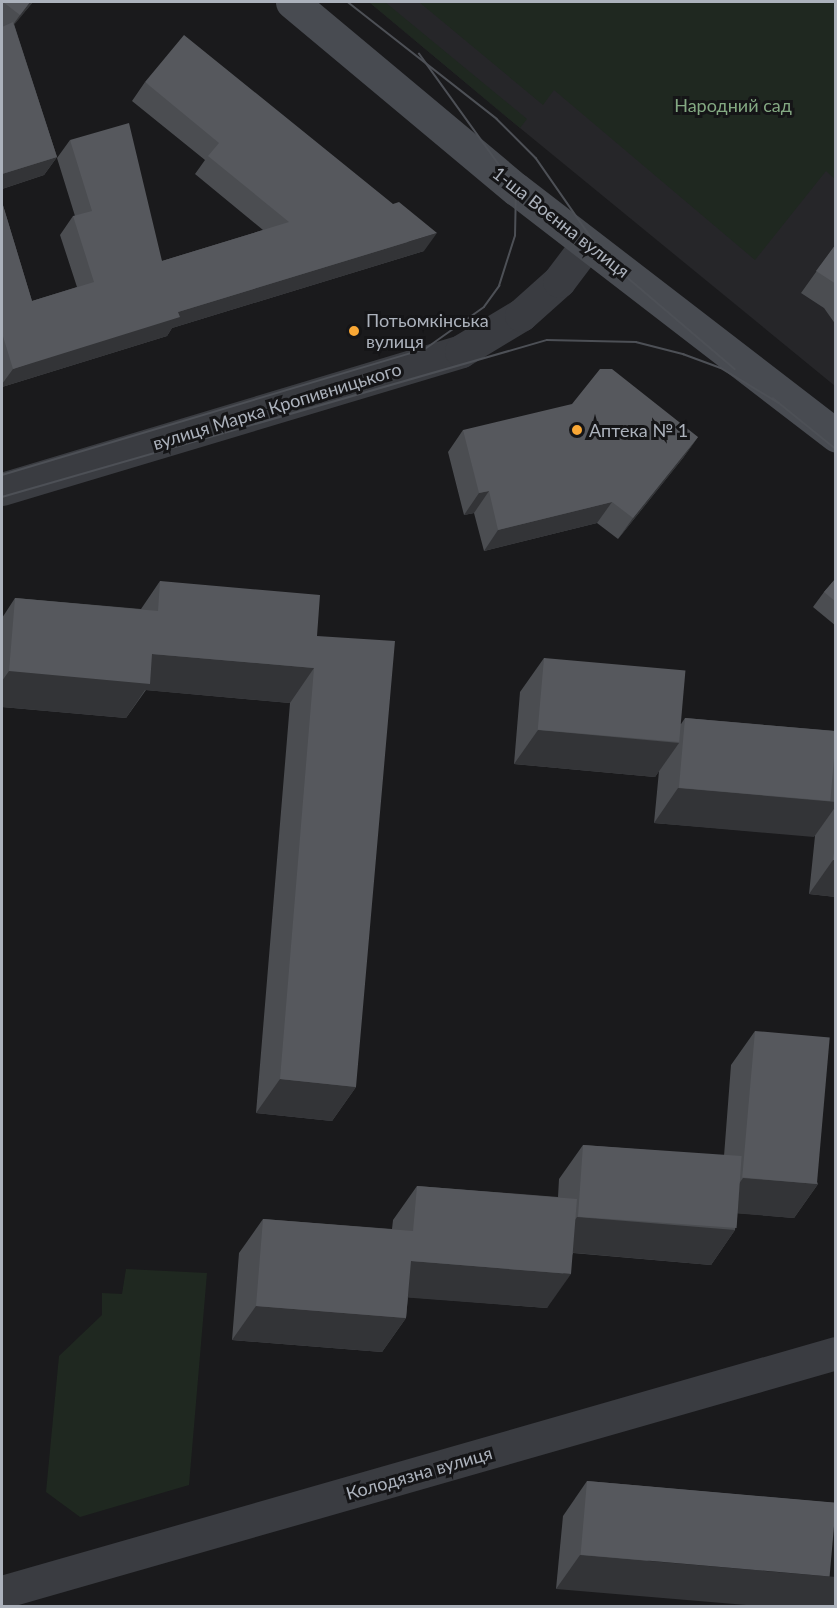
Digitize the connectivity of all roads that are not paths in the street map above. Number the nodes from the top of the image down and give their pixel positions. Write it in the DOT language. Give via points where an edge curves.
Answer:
graph roads {
  1 [pos="292,2"];
  2 [pos="586,244"];
  3 [pos="836,435"];
  4 [pos="2,489"];
  5 [pos="836,1353"];
  6 [pos="2,1592"];
  1 -- 2 [label="street, 1-ша Воєнна вулиця"];
  2 -- 3 [label="street, 1-ша Воєнна вулиця"];
  2 -- 4 [label="street, вулиця Марка Кропивницького" via="560,281 521,315 461,351"];
  5 -- 6 [label="street, Колодязна вулиця"];
}
